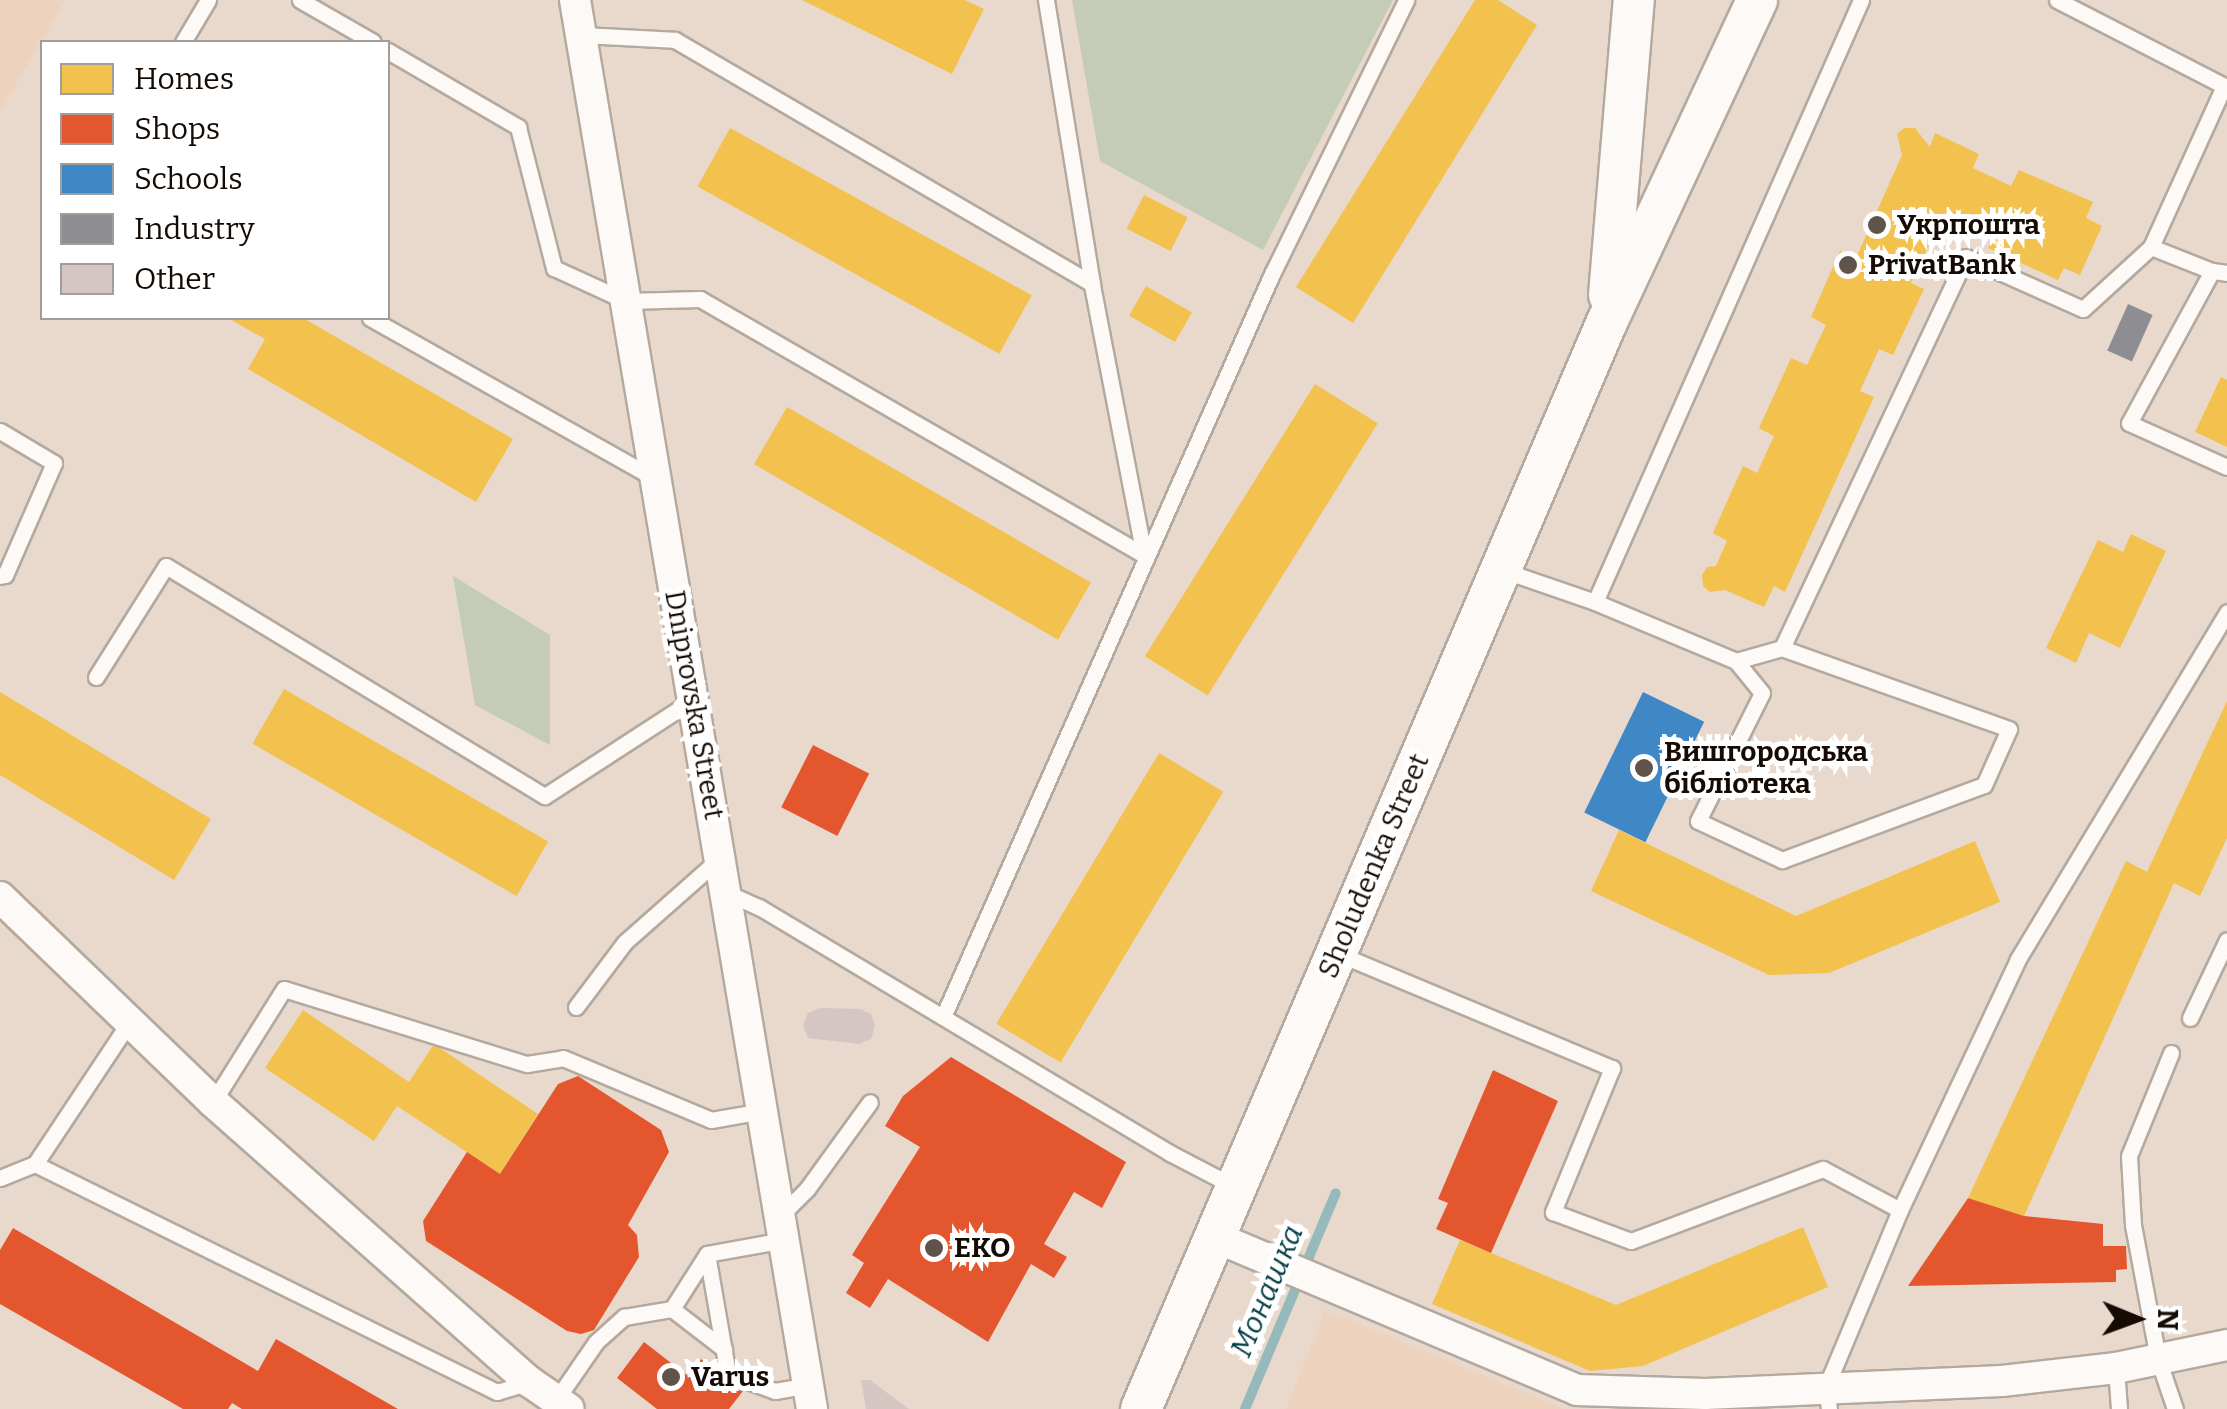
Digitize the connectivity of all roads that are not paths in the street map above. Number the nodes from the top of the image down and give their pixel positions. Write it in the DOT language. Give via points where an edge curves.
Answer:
graph roads {
  1 [pos="208,0"];
  2 [pos="300,0"];
  3 [pos="576,0"];
  4 [pos="1046,0"];
  5 [pos="1406,0"];
  6 [pos="1634,0"];
  7 [pos="1757,0"];
  8 [pos="1861,0"];
  9 [pos="2057,0"];
  10 [pos="581,35"];
  11 [pos="184,40"];
  12 [pos="370,40"];
  13 [pos="390,52"];
  14 [pos="2226,83"];
  15 [pos="2151,247"];
  16 [pos="2220,272"];
  17 [pos="1092,284"];
  18 [pos="626,301"];
  19 [pos="374,320"];
  20 [pos="1607,322"];
  21 [pos="0,430"];
  22 [pos="2227,467"];
  23 [pos="656,479"];
  24 [pos="1144,555"];
  25 [pos="1501,570"];
  26 [pos="0,576"];
  27 [pos="1595,602"];
  28 [pos="2227,612"];
  29 [pos="1782,648"];
  30 [pos="1736,661"];
  31 [pos="96,677"];
  32 [pos="693,700"];
  33 [pos="720,858"];
  34 [pos="727,893"];
  35 [pos="0,896"];
  36 [pos="2227,940"];
  37 [pos="1337,953"];
  38 [pos="576,1007"];
  39 [pos="943,1017"];
  40 [pos="2190,1018"];
  41 [pos="130,1021"];
  42 [pos="2171,1053"];
  43 [pos="213,1102"];
  44 [pos="870,1102"];
  45 [pos="763,1112"];
  46 [pos="35,1164"];
  47 [pos="0,1178"];
  48 [pos="1236,1188"];
  49 [pos="1900,1210"];
  50 [pos="781,1229"];
  51 [pos="1215,1237"];
  52 [pos="707,1254"];
  53 [pos="672,1309"];
  54 [pos="2227,1345"];
  55 [pos="724,1350"];
  56 [pos="2158,1359"];
  57 [pos="2116,1368"];
  58 [pos="530,1382"];
  59 [pos="810,1397"];
  60 [pos="1827,1398"];
  61 [pos="1705,1401"];
  62 [pos="562,1405"];
  63 [pos="1142,1409"];
  64 [pos="2119,1409"];
  65 [pos="2175,1409"];
  1 -- 11 [label="lane"];
  2 -- 12 [label="lane"];
  3 -- 10 [label="street, Dniprovska Street"];
  4 -- 17 [label="lane"];
  5 -- 24 [label="lane"];
  6 -- 20 [label="main road, Sholudenka Street"];
  7 -- 20 [label="main road, Sholudenka Street"];
  8 -- 27 [label="lane"];
  9 -- 14 [label="lane"];
  10 -- 17 [label="lane" via="675,40"];
  10 -- 18 [label="street, Dniprovska Street"];
  13 -- 18 [label="lane" via="518,127 554,268"];
  14 -- 15 [label="lane"];
  15 -- 16 [label="lane"];
  15 -- 29 [label="lane" via="2083,309 1966,257"];
  16 -- 22 [label="lane" via="2129,423"];
  17 -- 24 [label="lane"];
  18 -- 23 [label="street, Dniprovska Street"];
  18 -- 24 [label="lane" via="700,299"];
  19 -- 23 [label="lane"];
  20 -- 25 [label="main road, Sholudenka Street"];
  21 -- 26 [label="lane" via="54,463"];
  23 -- 32 [label="street, Dniprovska Street"];
  24 -- 39 [label="lane"];
  25 -- 27 [label="lane"];
  25 -- 37 [label="main road, Sholudenka Street"];
  27 -- 30 [label="lane"];
  28 -- 49 [label="lane" via="2018,959"];
  29 -- 30 [label="lane"];
  29 -- 30 [label="lane" via="2009,728 1984,785 1782,860 1698,821 1762,693"];
  31 -- 32 [label="lane" via="166,566 545,796"];
  32 -- 33 [label="street, Dniprovska Street"];
  33 -- 34 [label="street, Dniprovska Street"];
  33 -- 38 [label="lane" via="625,942"];
  34 -- 39 [label="lane"];
  34 -- 45 [label="street, Dniprovska Street"];
  35 -- 41 [label="street"];
  36 -- 40 [label="lane"];
  37 -- 48 [label="main road, Sholudenka Street"];
  37 -- 49 [label="lane" via="1612,1068 1553,1212 1631,1241 1824,1169"];
  39 -- 48 [label="lane"];
  41 -- 43 [label="street"];
  41 -- 46 [label="lane"];
  42 -- 56 [label="lane" via="2129,1156 2132,1225"];
  43 -- 45 [label="lane" via="284,989 527,1064 564,1058 711,1120"];
  43 -- 58 [label="street"];
  44 -- 50 [label="lane"];
  45 -- 50 [label="street, Dniprovska Street"];
  46 -- 47 [label="lane"];
  46 -- 58 [label="lane" via="497,1392"];
  48 -- 51 [label="main road, Sholudenka Street"];
  49 -- 60 [label="lane"];
  50 -- 52 [label="lane"];
  50 -- 59 [label="street, Dniprovska Street"];
  51 -- 61 [label="street" via="1578,1390"];
  51 -- 63 [label="main road, Sholudenka Street"];
  52 -- 53 [label="lane"];
  52 -- 55 [label="lane"];
  53 -- 55 [label="lane"];
  53 -- 62 [label="lane" via="624,1317 596,1342"];
  54 -- 56 [label="street"];
  55 -- 59 [label="lane" via="728,1374"];
  56 -- 57 [label="street"];
  56 -- 65 [label="lane"];
  57 -- 60 [label="street"];
  57 -- 64 [label="lane"];
  58 -- 62 [label="street"];
  60 -- 61 [label="street"];
}
